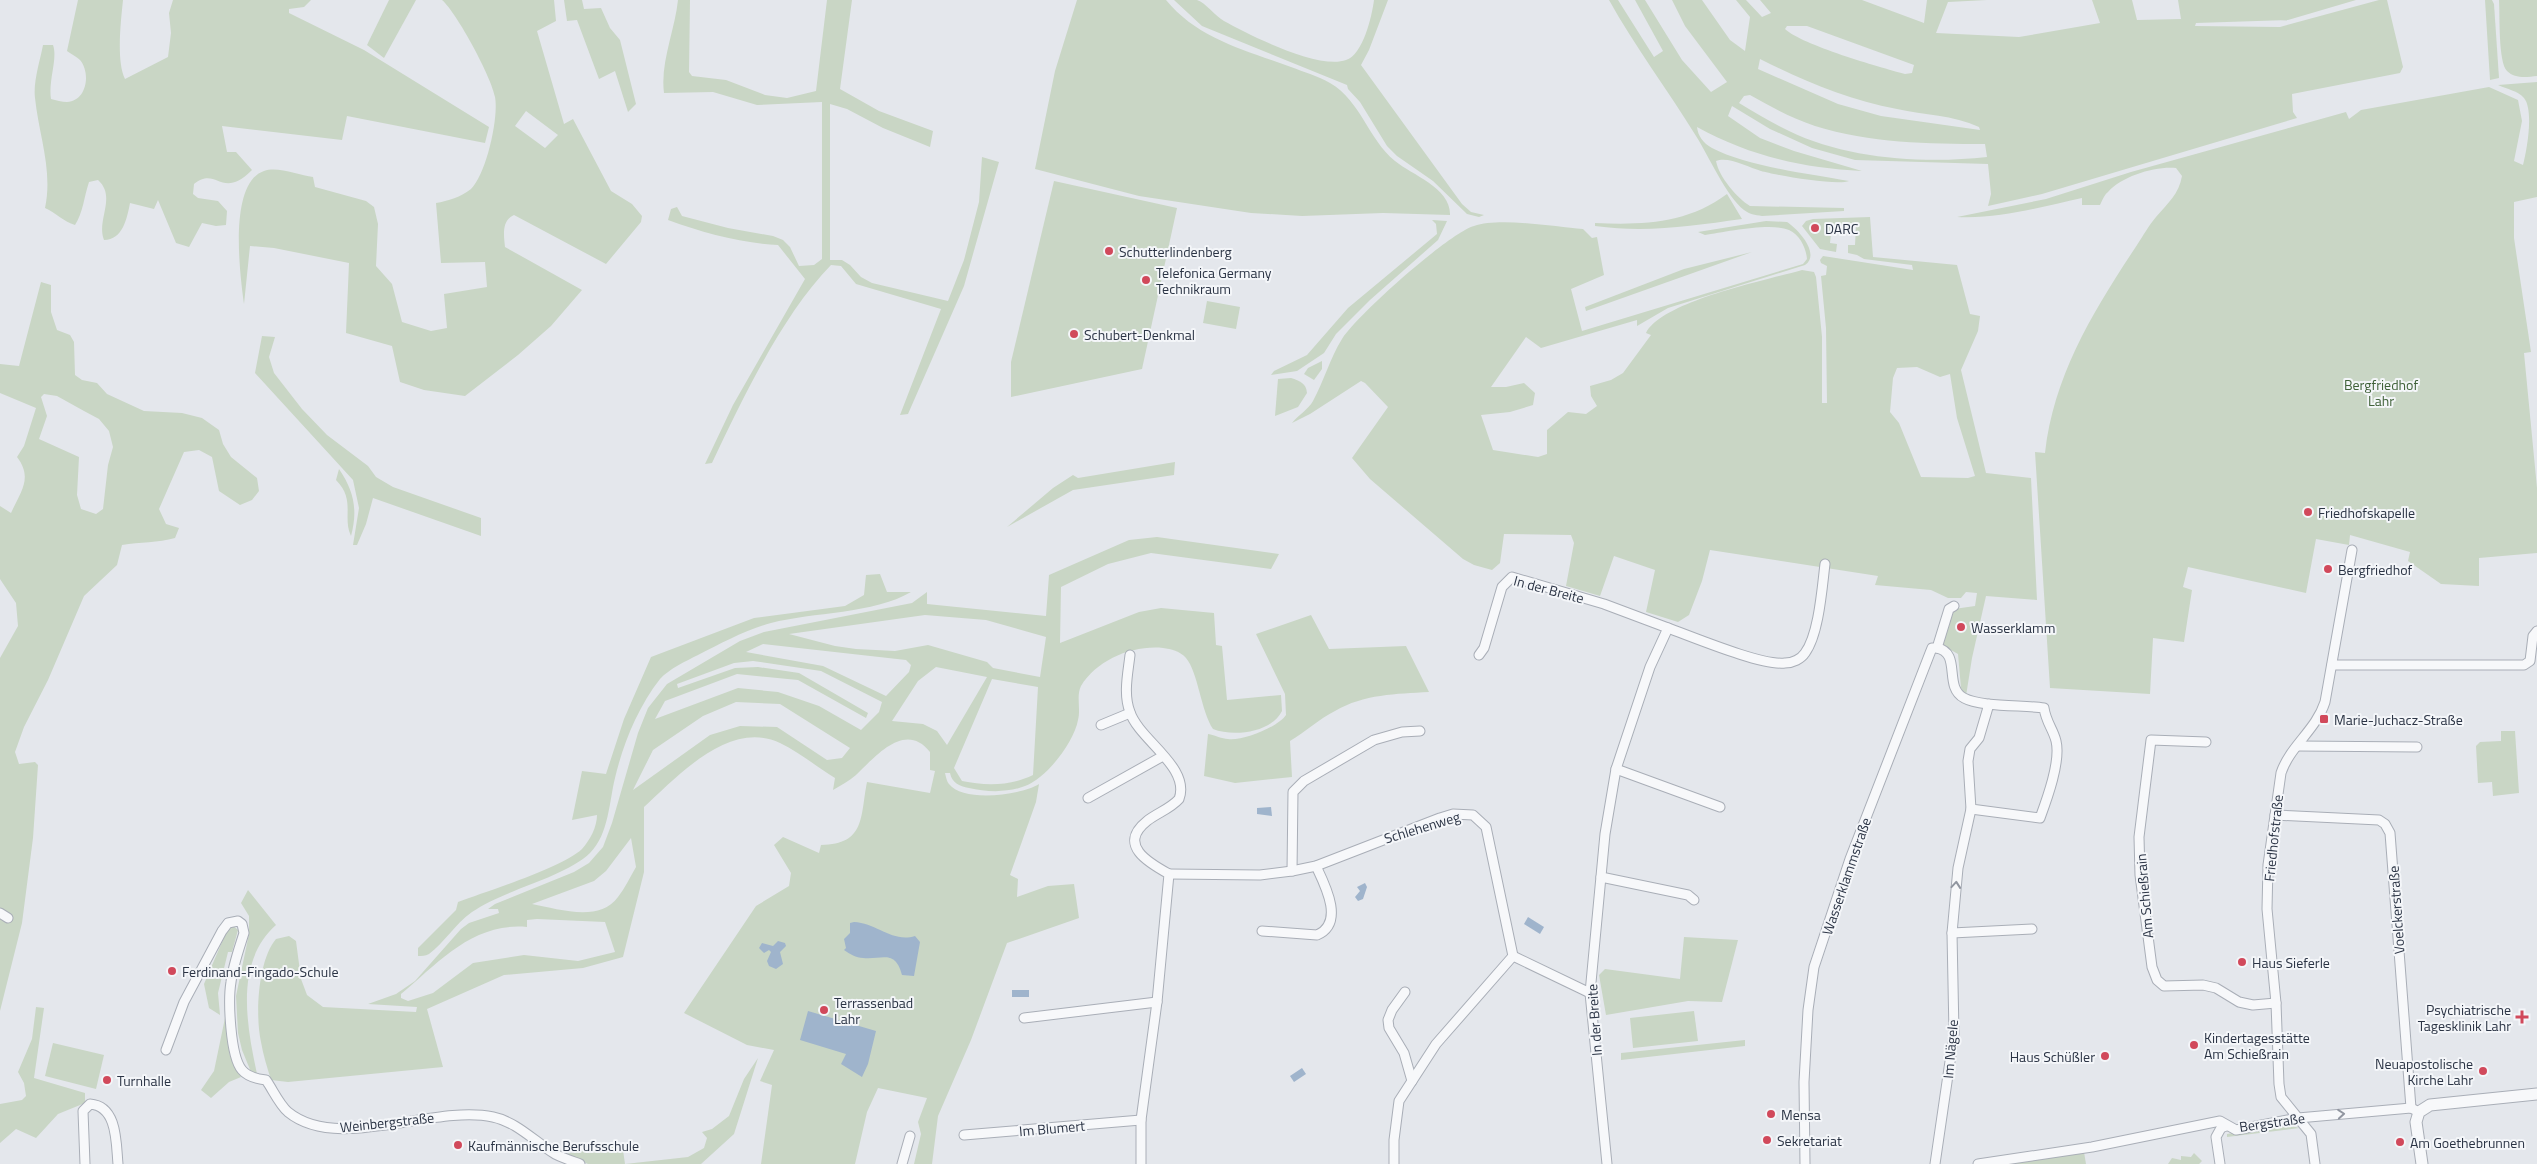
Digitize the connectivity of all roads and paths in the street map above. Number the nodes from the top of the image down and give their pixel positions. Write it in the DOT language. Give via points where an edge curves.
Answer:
graph roads {
  1 [pos="2352,550"];
  2 [pos="1825,564"];
  3 [pos="1954,606"];
  4 [pos="1668,628"];
  5 [pos="2537,631"];
  6 [pos="1937,648"];
  7 [pos="1130,655"];
  8 [pos="1479,655"];
  9 [pos="2332,666"];
  10 [pos="1989,704"];
  11 [pos="1130,713"];
  12 [pos="1101,725"];
  13 [pos="1420,730"];
  14 [pos="2206,742"];
  15 [pos="2298,746"];
  16 [pos="2417,747"];
  17 [pos="1163,756"];
  18 [pos="1616,769"];
  19 [pos="1088,798"];
  20 [pos="1720,807"];
  21 [pos="1971,809"];
  22 [pos="2276,815"];
  23 [pos="1316,866"];
  24 [pos="1292,870"];
  25 [pos="1170,874"];
  26 [pos="1601,877"];
  27 [pos="1694,900"];
  28 [pos="2032,929"];
  29 [pos="1262,932"];
  30 [pos="1952,933"];
  31 [pos="1513,956"];
  32 [pos="1405,992"];
  33 [pos="1590,992"];
  34 [pos="1157,1002"];
  35 [pos="2276,1004"];
  36 [pos="1024,1018"];
  37 [pos="166,1050"];
  38 [pos="1412,1081"];
  39 [pos="2537,1094"];
  40 [pos="2415,1110"];
  41 [pos="2298,1118"];
  42 [pos="1140,1120"];
  43 [pos="2226,1126"];
  44 [pos="910,1136"];
  45 [pos="964,1136"];
  46 [pos="85,1164"];
  47 [pos="118,1164"];
  48 [pos="580,1164"];
  49 [pos="902,1164"];
  50 [pos="1141,1164"];
  51 [pos="1394,1164"];
  52 [pos="1606,1164"];
  53 [pos="1805,1164"];
  54 [pos="1935,1164"];
  55 [pos="1978,1164"];
  56 [pos="2220,1164"];
  57 [pos="2315,1164"];
  58 [pos="2422,1164"];
  1 -- 9 [label="street, Friedhofstraße"];
  2 -- 4 [label="street, In der Breite" via="1812,641 1805,655 1793,662 1784,664 1765,660"];
  3 -- 6 [label="street, Wasserklammstraße" via="1949,609"];
  4 -- 8 [label="street, In der Breite" via="1604,604 1512,577 1502,587"];
  4 -- 18 [label="street, In der Breite" via="1650,667"];
  5 -- 9 [label="street" via="2532,636 2530,661 2524,665"];
  6 -- 10 [label="street" via="1948,654 1957,693 1964,699"];
  6 -- 53 [label="street, Wasserklammstraße" via="1932,648 1850,860 1814,967 1804,1082"];
  7 -- 11 [label="street" via="1126,693"];
  9 -- 15 [label="street, Friedhofstraße" via="2320,716"];
  10 -- 21 [label="street, Im Nägele" via="1968,761"];
  10 -- 21 [label="street" via="2044,708 2056,742 2050,787 2040,818"];
  11 -- 12 [label="street"];
  11 -- 17 [label="street"];
  13 -- 24 [label="street" via="1374,740 1304,781 1293,792"];
  14 -- 35 [label="street, Am Schießrain" via="2151,740 2139,837 2140,875 2152,967 2157,980 2164,986 2203,985 2216,988 2238,1002"];
  15 -- 16 [label="street"];
  15 -- 22 [label="street, Friedhofstraße" via="2281,772"];
  17 -- 19 [label="street"];
  17 -- 25 [label="street" via="1176,771 1181,794 1175,803 1139,829 1135,840 1138,854 1149,864"];
  18 -- 20 [label="street"];
  18 -- 26 [label="street, In der Breite"];
  30 -- 21 [label="street, Im Nägele, one-way" via="1958,868"];
  22 -- 35 [label="street, Friedhofstraße" via="2268,864 2268,909"];
  22 -- 40 [label="street, Voelckerstraße" via="2379,820 2390,833"];
  23 -- 24 [label="street, Schlehenweg"];
  23 -- 29 [label="street" via="1332,910 1331,922 1325,932 1317,935"];
  23 -- 31 [label="street, Schlehenweg" via="1440,818 1473,815 1486,826"];
  24 -- 25 [label="street" via="1260,875"];
  25 -- 34 [label="street"];
  26 -- 27 [label="street" via="1688,895"];
  26 -- 33 [label="street, In der Breite"];
  28 -- 30 [label="street"];
  30 -- 54 [label="street, Im Nägele" via="1954,1034"];
  31 -- 33 [label="street"];
  31 -- 38 [label="street" via="1436,1044"];
  32 -- 38 [label="street" via="1388,1020 1404,1053"];
  33 -- 52 [label="street, In der Breite"];
  34 -- 36 [label="street"];
  34 -- 42 [label="street"];
  35 -- 41 [label="street, Friedhofstraße" via="2281,1097"];
  37 -- 48 [label="street, Weinbergstraße" via="184,1002 222,930 228,923 238,921 244,933 231,982 235,1053 242,1071 266,1080 286,1110 312,1125 326,1127 375,1126 450,1116 494,1117 522,1130 554,1153"];
  38 -- 51 [label="street" via="1399,1101"];
  39 -- 40 [label="street, Bergstraße" via="2430,1105"];
  41 -- 40 [label="street, Bergstraße, one-way"];
  40 -- 58 [label="street"];
  41 -- 43 [label="street, Bergstraße" via="2236,1130"];
  41 -- 57 [label="street, Friedhofstraße" via="2311,1134"];
  42 -- 45 [label="street, Im Blumert"];
  42 -- 50 [label="street"];
  43 -- 55 [label="street, Bergstraße" via="2220,1121 2092,1147"];
  43 -- 56 [label="street" via="2216,1137"];
  44 -- 49 [label="street"];
  46 -- 47 [label="street" via="82,1111 90,1104 100,1107 111,1119"];
}
